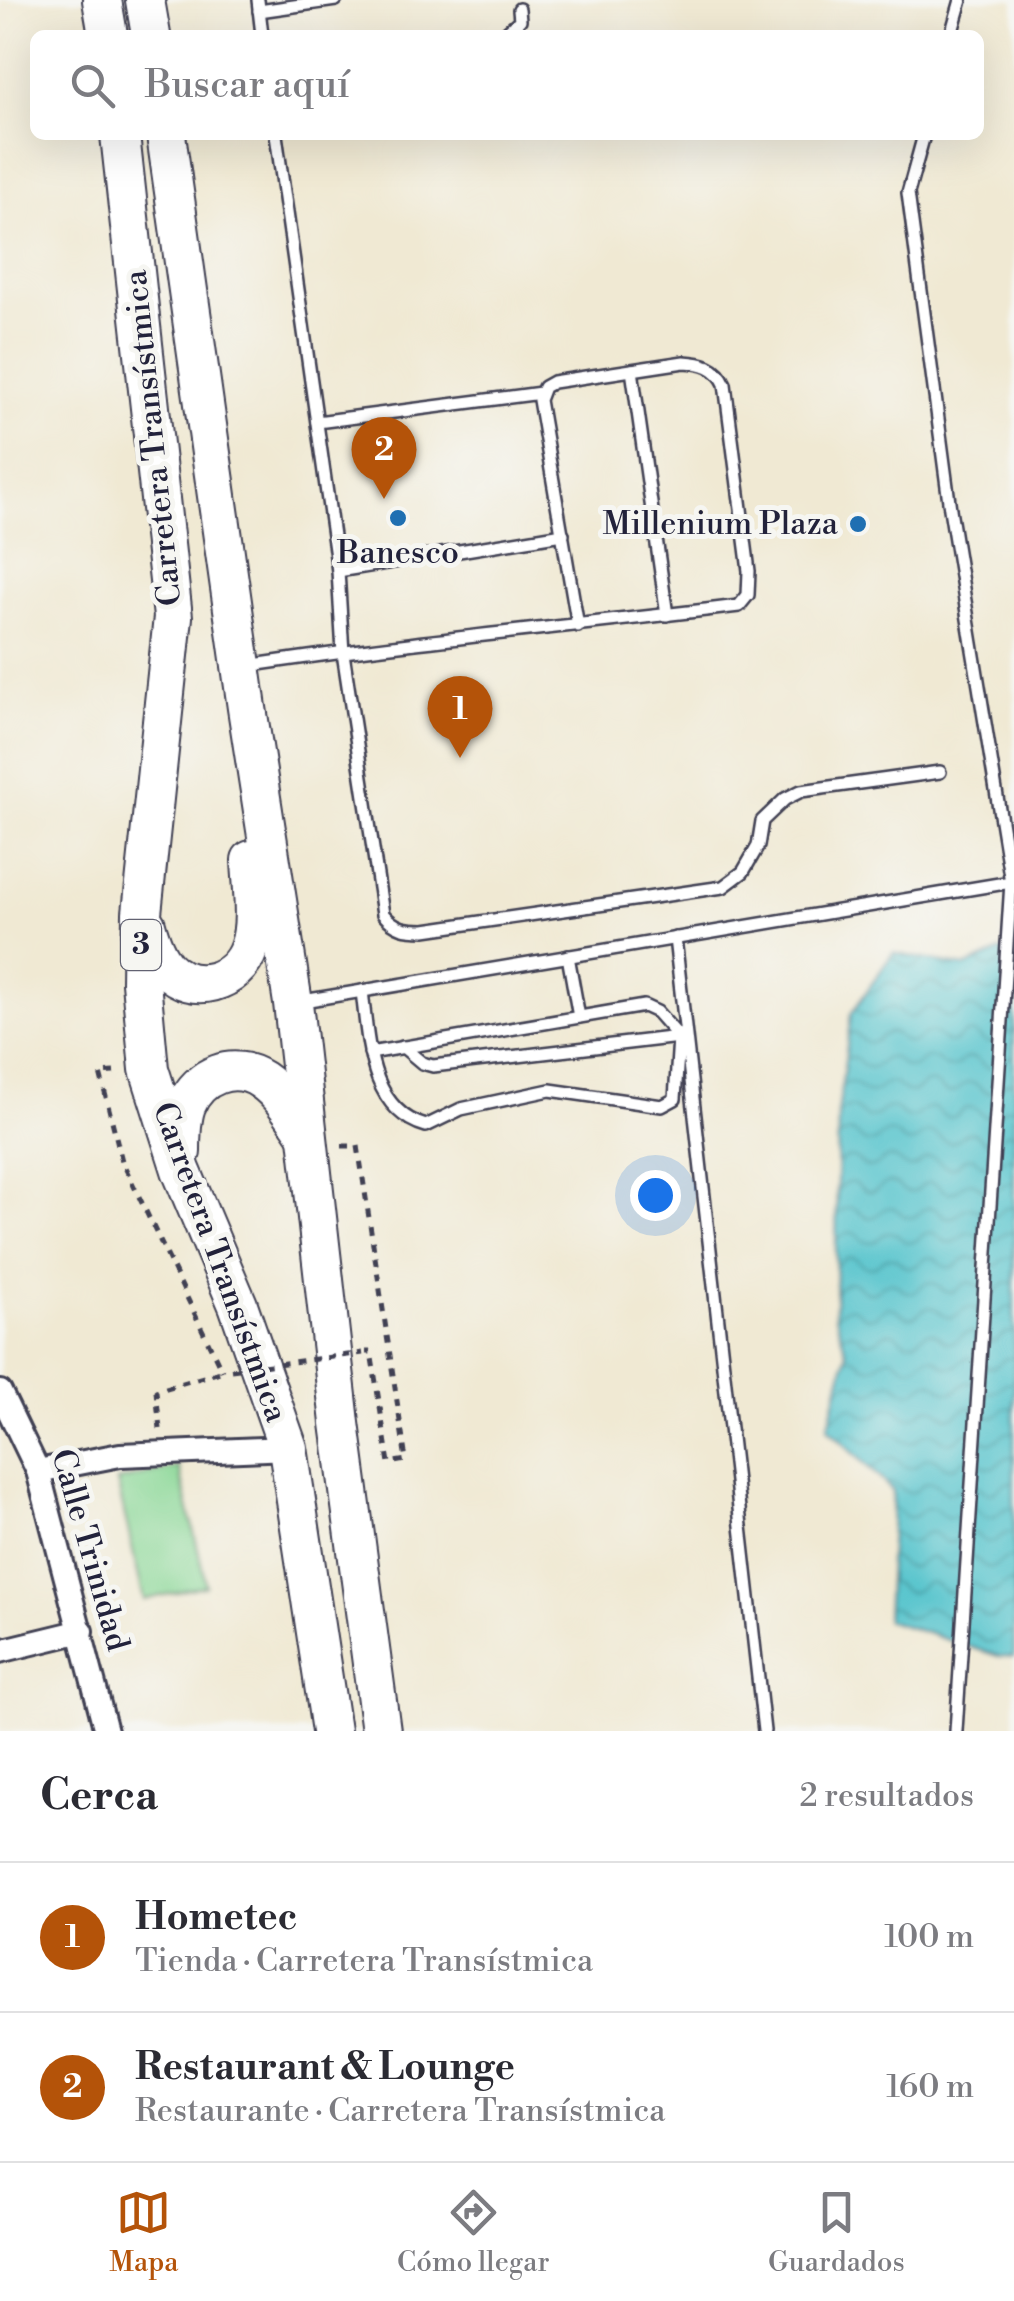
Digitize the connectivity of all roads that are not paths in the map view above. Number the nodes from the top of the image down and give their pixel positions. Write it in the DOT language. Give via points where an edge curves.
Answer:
graph roads {
  1 [pos="102,0"];
  2 [pos="145,0"];
  3 [pos="336,0"];
  4 [pos="961,0"];
  5 [pos="259,6"];
  6 [pos="519,9"];
  7 [pos="107,30"];
  8 [pos="150,30"];
  9 [pos="509,30"];
  10 [pos="952,30"];
  11 [pos="121,140"];
  12 [pos="167,140"];
  13 [pos="277,140"];
  14 [pos="923,140"];
  15 [pos="632,370"];
  16 [pos="541,394"];
  17 [pos="317,422"];
  18 [pos="562,534"];
  19 [pos="338,571"];
  20 [pos="667,615"];
  21 [pos="578,626"];
  22 [pos="344,652"];
  23 [pos="241,666"];
  24 [pos="247,708"];
  25 [pos="940,772"];
  26 [pos="1012,882"];
  27 [pos="142,913"];
  28 [pos="675,938"];
  29 [pos="568,956"];
  30 [pos="362,991"];
  31 [pos="293,1002"];
  32 [pos="579,1017"];
  33 [pos="680,1037"];
  34 [pos="403,1047"];
  35 [pos="370,1053"];
  36 [pos="308,1136"];
  37 [pos="181,1170"];
  38 [pos="0,1392"];
  39 [pos="288,1448"];
  40 [pos="38,1470"];
  41 [pos="82,1631"];
  42 [pos="0,1651"];
  43 [pos="106,1731"];
  44 [pos="331,1731"];
  45 [pos="380,1731"];
  46 [pos="764,1731"];
  47 [pos="956,1731"];
  1 -- 7 [label="main road"];
  2 -- 8 [label="main road"];
  3 -- 5 [label="lane"];
  4 -- 10 [label="lane"];
  6 -- 9 [label="lane" via="520,20"];
  11 -- 27 [label="main road, Carretera Transístmica / 3" via="173,616"];
  12 -- 23 [label="main road, Carretera Transístmica"];
  13 -- 17 [label="lane"];
  14 -- 26 [label="lane" via="908,193 950,509"];
  15 -- 16 [label="lane" via="553,382"];
  15 -- 20 [label="lane"];
  15 -- 20 [label="lane" via="702,363 724,384 748,594 739,606"];
  16 -- 17 [label="lane"];
  16 -- 18 [label="lane"];
  17 -- 19 [label="lane"];
  18 -- 19 [label="lane"];
  18 -- 21 [label="lane"];
  19 -- 22 [label="lane"];
  20 -- 21 [label="lane"];
  21 -- 22 [label="lane"];
  22 -- 23 [label="lane"];
  22 -- 25 [label="lane" via="383,914 403,930 722,887 743,872 762,821 785,798"];
  23 -- 24 [label="main road, Carretera Transístmica"];
  24 -- 27 [label="main road" via="248,952 217,982 179,978 156,954"];
  24 -- 31 [label="main road, Carretera Transístmica"];
  26 -- 28 [label="lane"];
  26 -- 47 [label="lane"];
  27 -- 37 [label="main road, Carretera Transístmica / 3" via="150,1069"];
  28 -- 29 [label="lane"];
  28 -- 46 [label="lane"];
  29 -- 30 [label="lane"];
  29 -- 32 [label="lane"];
  30 -- 31 [label="lane"];
  30 -- 35 [label="lane"];
  31 -- 36 [label="main road, Carretera Transístmica"];
  32 -- 33 [label="lane" via="644,1006"];
  32 -- 34 [label="lane"];
  33 -- 34 [label="lane" via="433,1066"];
  33 -- 35 [label="lane" via="675,1099 662,1106 550,1090 461,1109 426,1126 412,1122 388,1098"];
  34 -- 35 [label="lane"];
  36 -- 37 [label="main road" via="258,1078 238,1071 216,1074 186,1105"];
  36 -- 45 [label="main road, Carretera Transístmica"];
  37 -- 39 [label="main road, Carretera Transístmica / 3"];
  38 -- 40 [label="street, Calle Trinidad"];
  39 -- 40 [label="street" via="120,1454"];
  39 -- 44 [label="main road, Carretera Transístmica / 3"];
  40 -- 41 [label="street, Calle Trinidad"];
  41 -- 42 [label="street"];
  41 -- 43 [label="street, Calle Trinidad"];
}
